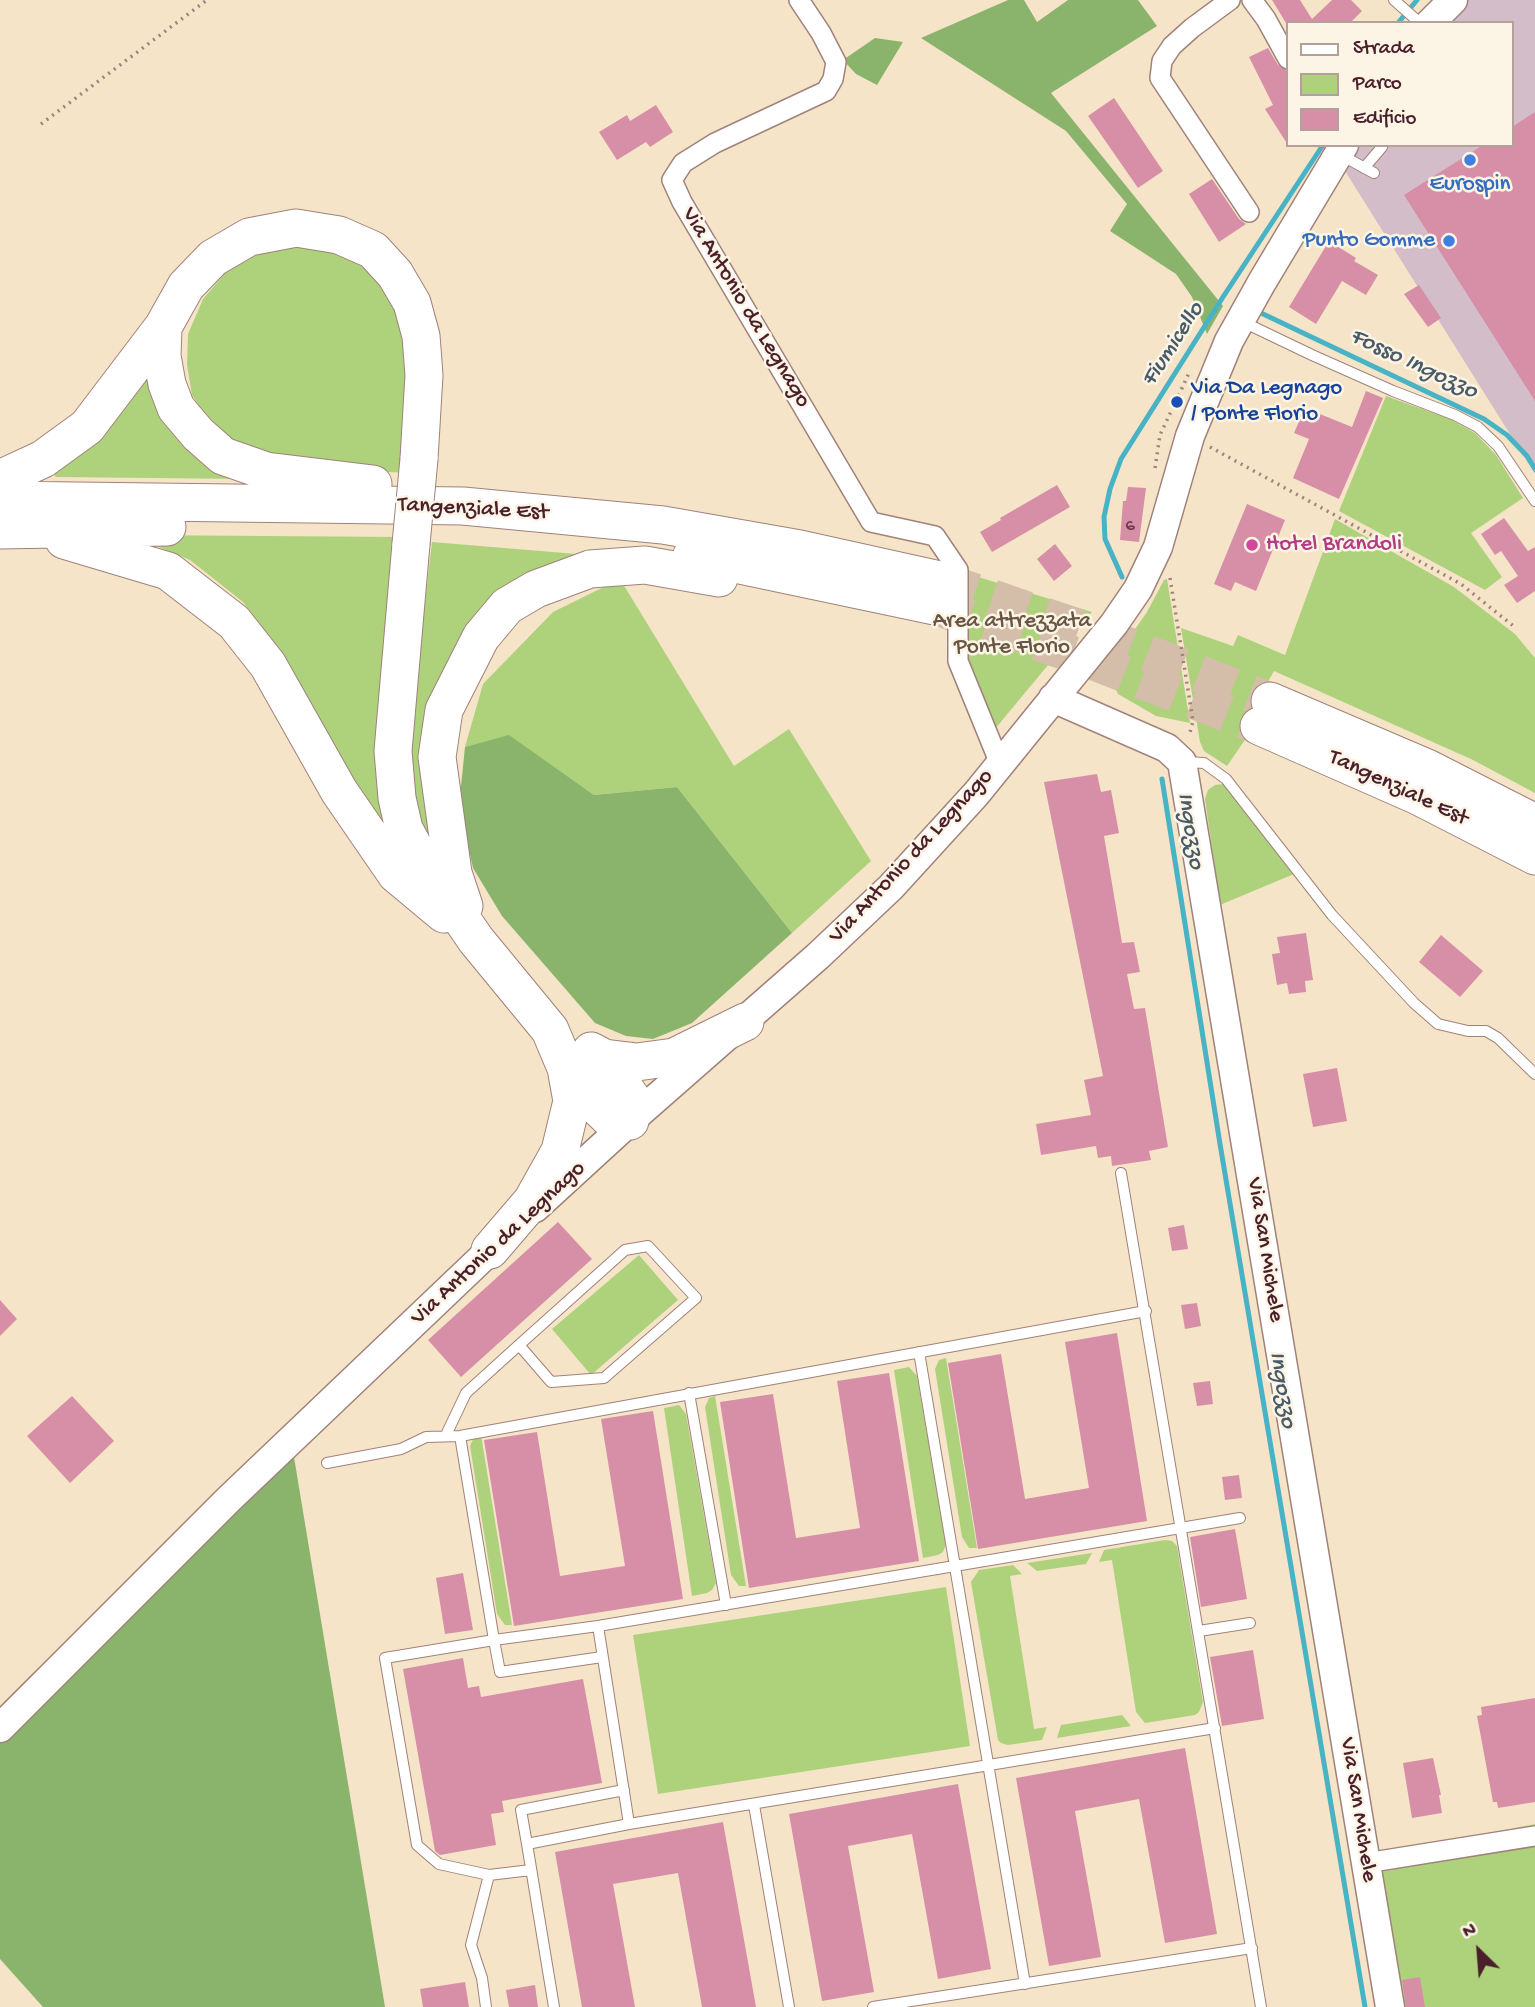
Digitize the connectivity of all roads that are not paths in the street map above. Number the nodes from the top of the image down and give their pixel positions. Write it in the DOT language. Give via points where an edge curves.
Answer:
graph roads {
  1 [pos="799,0"];
  2 [pos="1230,0"];
  3 [pos="1252,0"];
  4 [pos="1453,0"];
  5 [pos="1398,4"];
  6 [pos="1421,21"];
  7 [pos="1286,55"];
  8 [pos="1382,147"];
  9 [pos="1341,149"];
  10 [pos="1364,168"];
  11 [pos="1374,173"];
  12 [pos="1249,212"];
  13 [pos="1240,321"];
  14 [pos="163,327"];
  15 [pos="0,479"];
  16 [pos="1535,502"];
  17 [pos="463,506"];
  18 [pos="6,520"];
  19 [pos="874,592"];
  20 [pos="1053,698"];
  21 [pos="1182,762"];
  22 [pos="1000,764"];
  23 [pos="1535,823"];
  24 [pos="1535,856"];
  25 [pos="476,940"];
  26 [pos="745,1022"];
  27 [pos="550,1030"];
  28 [pos="604,1058"];
  29 [pos="566,1068"];
  30 [pos="1535,1074"];
  31 [pos="630,1121"];
  32 [pos="1121,1173"];
  33 [pos="490,1250"];
  34 [pos="1146,1311"];
  35 [pos="519,1345"];
  36 [pos="919,1352"];
  37 [pos="690,1393"];
  38 [pos="446,1435"];
  39 [pos="460,1436"];
  40 [pos="327,1463"];
  41 [pos="1240,1518"];
  42 [pos="1182,1527"];
  43 [pos="954,1566"];
  44 [pos="726,1605"];
  45 [pos="1250,1623"];
  46 [pos="598,1626"];
  47 [pos="1199,1631"];
  48 [pos="494,1640"];
  49 [pos="602,1657"];
  50 [pos="0,1728"];
  51 [pos="1215,1728"];
  52 [pos="989,1765"];
  53 [pos="624,1790"];
  54 [pos="754,1805"];
  55 [pos="629,1824"];
  56 [pos="1535,1836"];
  57 [pos="527,1844"];
  58 [pos="1366,1863"];
  59 [pos="531,1870"];
  60 [pos="489,1875"];
  61 [pos="1252,1948"];
  62 [pos="1025,1983"];
  63 [pos="486,2007"];
  64 [pos="554,2007"];
  65 [pos="789,2007"];
  66 [pos="873,2007"];
  67 [pos="1261,2007"];
  68 [pos="1390,2007"];
  1 -- 22 [label="street, Via Antonio da Legnago" via="836,62 826,92 715,143 683,163 672,180 871,522 935,536 958,570 958,661"];
  2 -- 12 [label="street" via="1172,46 1162,61 1160,78"];
  3 -- 7 [label="street"];
  4 -- 6 [label="street"];
  5 -- 6 [label="lane"];
  8 -- 10 [label="lane"];
  9 -- 10 [label="lane"];
  9 -- 13 [label="street, Via Antonio da Legnago"];
  10 -- 11 [label="lane"];
  13 -- 16 [label="lane" via="1478,427 1498,446"];
  13 -- 20 [label="street, Via Antonio da Legnago" via="1192,393 1190,436 1158,547 1139,589"];
  14 -- 15 [label="highway" via="87,427 43,459"];
  14 -- 17 [label="highway" via="162,356 176,408 223,456 266,471 376,484"];
  14 -- 25 [label="highway, bridge" via="186,286 213,258 249,237 296,228 338,235 373,250 412,303 424,375 393,751 397,798 404,829 418,855"];
  17 -- 18 [label="highway, Tangenziale Est"];
  17 -- 19 [label="highway, Tangenziale Est" via="663,525 800,549 937,593"];
  18 -- 19 [label="highway, Tangenziale Est" via="368,523 569,537 668,550"];
  18 -- 25 [label="highway" via="168,571 234,622 268,665 339,791 396,874"];
  19 -- 25 [label="highway" via="790,591 645,565 590,569 536,589 507,606 481,637 444,710 437,757 453,873"];
  20 -- 21 [label="street" via="1167,748"];
  20 -- 22 [label="street, Via Antonio da Legnago"];
  21 -- 30 [label="lane" via="1204,764 1226,779 1332,915 1414,1003 1438,1024 1486,1031 1498,1038"];
  21 -- 58 [label="street, Via San Michele"];
  22 -- 26 [label="street, Via Antonio da Legnago" via="891,887"];
  23 -- 24 [label="highway, Tangenziale Est" via="1427,768 1265,713"];
  25 -- 27 [label="highway"];
  26 -- 28 [label="highway" via="674,1057 637,1062"];
  26 -- 31 [label="street, Via Antonio da Legnago"];
  27 -- 28 [label="highway"];
  27 -- 29 [label="highway"];
  28 -- 31 [label="highway" via="632,1099"];
  29 -- 31 [label="highway" via="609,1118"];
  29 -- 33 [label="highway" via="572,1101 560,1151 532,1200"];
  31 -- 33 [label="street, Via Antonio da Legnago"];
  32 -- 34 [label="lane"];
  33 -- 50 [label="street, Via Antonio da Legnago" via="229,1499"];
  34 -- 36 [label="lane"];
  34 -- 42 [label="lane"];
  35 -- 35 [label="lane" via="625,1250 649,1246 696,1298 604,1378 551,1382"];
  35 -- 38 [label="lane" via="466,1393"];
  36 -- 37 [label="lane"];
  36 -- 43 [label="lane"];
  37 -- 39 [label="lane"];
  37 -- 44 [label="lane"];
  38 -- 39 [label="lane"];
  38 -- 40 [label="lane"];
  39 -- 48 [label="lane"];
  41 -- 42 [label="lane"];
  42 -- 43 [label="lane"];
  42 -- 47 [label="lane"];
  43 -- 44 [label="lane"];
  43 -- 52 [label="lane"];
  44 -- 46 [label="lane"];
  45 -- 47 [label="lane"];
  46 -- 48 [label="lane"];
  46 -- 49 [label="lane"];
  47 -- 51 [label="lane"];
  48 -- 49 [label="lane" via="500,1671"];
  48 -- 60 [label="lane" via="385,1658 418,1845 439,1864"];
  49 -- 53 [label="lane"];
  51 -- 52 [label="lane"];
  51 -- 61 [label="lane"];
  52 -- 54 [label="lane"];
  52 -- 62 [label="lane"];
  53 -- 55 [label="lane"];
  53 -- 57 [label="lane" via="521,1810"];
  54 -- 55 [label="lane"];
  54 -- 65 [label="lane"];
  55 -- 57 [label="lane"];
  56 -- 58 [label="street"];
  57 -- 59 [label="lane"];
  58 -- 68 [label="street, Via San Michele"];
  59 -- 60 [label="lane"];
  59 -- 64 [label="lane"];
  60 -- 63 [label="lane" via="471,1945"];
  61 -- 62 [label="lane"];
  61 -- 67 [label="lane"];
  62 -- 66 [label="lane"];
}
